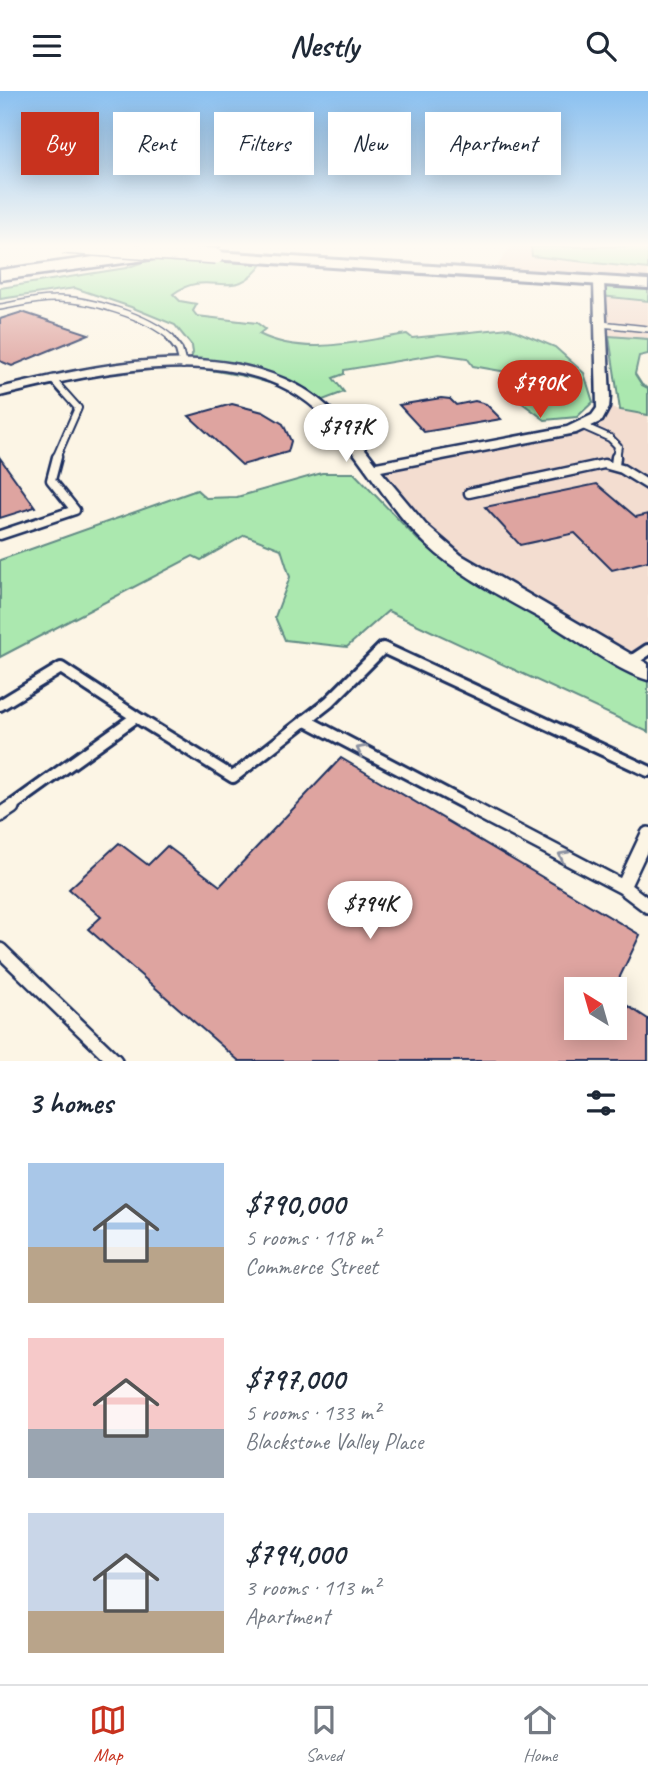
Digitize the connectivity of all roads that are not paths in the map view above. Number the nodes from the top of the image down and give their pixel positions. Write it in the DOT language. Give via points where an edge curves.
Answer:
graph roads {
  1 [pos="599,291"];
  2 [pos="0,307"];
  3 [pos="601,324"];
  4 [pos="648,328"];
  5 [pos="183,365"];
  6 [pos="52,379"];
  7 [pos="0,392"];
  8 [pos="583,426"];
  9 [pos="615,465"];
  10 [pos="373,468"];
  11 [pos="648,485"];
  12 [pos="469,493"];
  13 [pos="0,535"];
  14 [pos="648,650"];
  15 [pos="629,662"];
  16 [pos="648,673"];
  17 [pos="0,705"];
  18 [pos="136,717"];
  19 [pos="305,720"];
  20 [pos="648,771"];
  21 [pos="0,815"];
  22 [pos="648,834"];
  23 [pos="623,887"];
  24 [pos="648,906"];
  25 [pos="0,950"];
  26 [pos="115,1061"];
  1 -- 3 [label="street"];
  2 -- 5 [label="lane" via="67,299 130,317 161,330 176,344"];
  3 -- 4 [label="lane"];
  3 -- 8 [label="street" via="604,405 597,418"];
  5 -- 6 [label="street" via="119,367"];
  5 -- 10 [label="street" via="247,373 304,395 330,417"];
  6 -- 7 [label="street"];
  6 -- 13 [label="lane" via="78,408 52,467 51,480 75,510"];
  8 -- 9 [label="lane" via="618,446"];
  8 -- 10 [label="street"];
  9 -- 11 [label="lane"];
  9 -- 12 [label="lane"];
  10 -- 15 [label="street" via="447,553"];
  14 -- 15 [label="lane"];
  15 -- 16 [label="street"];
  17 -- 18 [label="lane" via="61,668"];
  18 -- 19 [label="lane" via="233,777"];
  18 -- 21 [label="lane"];
  19 -- 20 [label="lane" via="383,648"];
  23 -- 19 [label="lane, one-way"];
  22 -- 23 [label="lane"];
  23 -- 24 [label="lane"];
  25 -- 26 [label="lane"];
}
